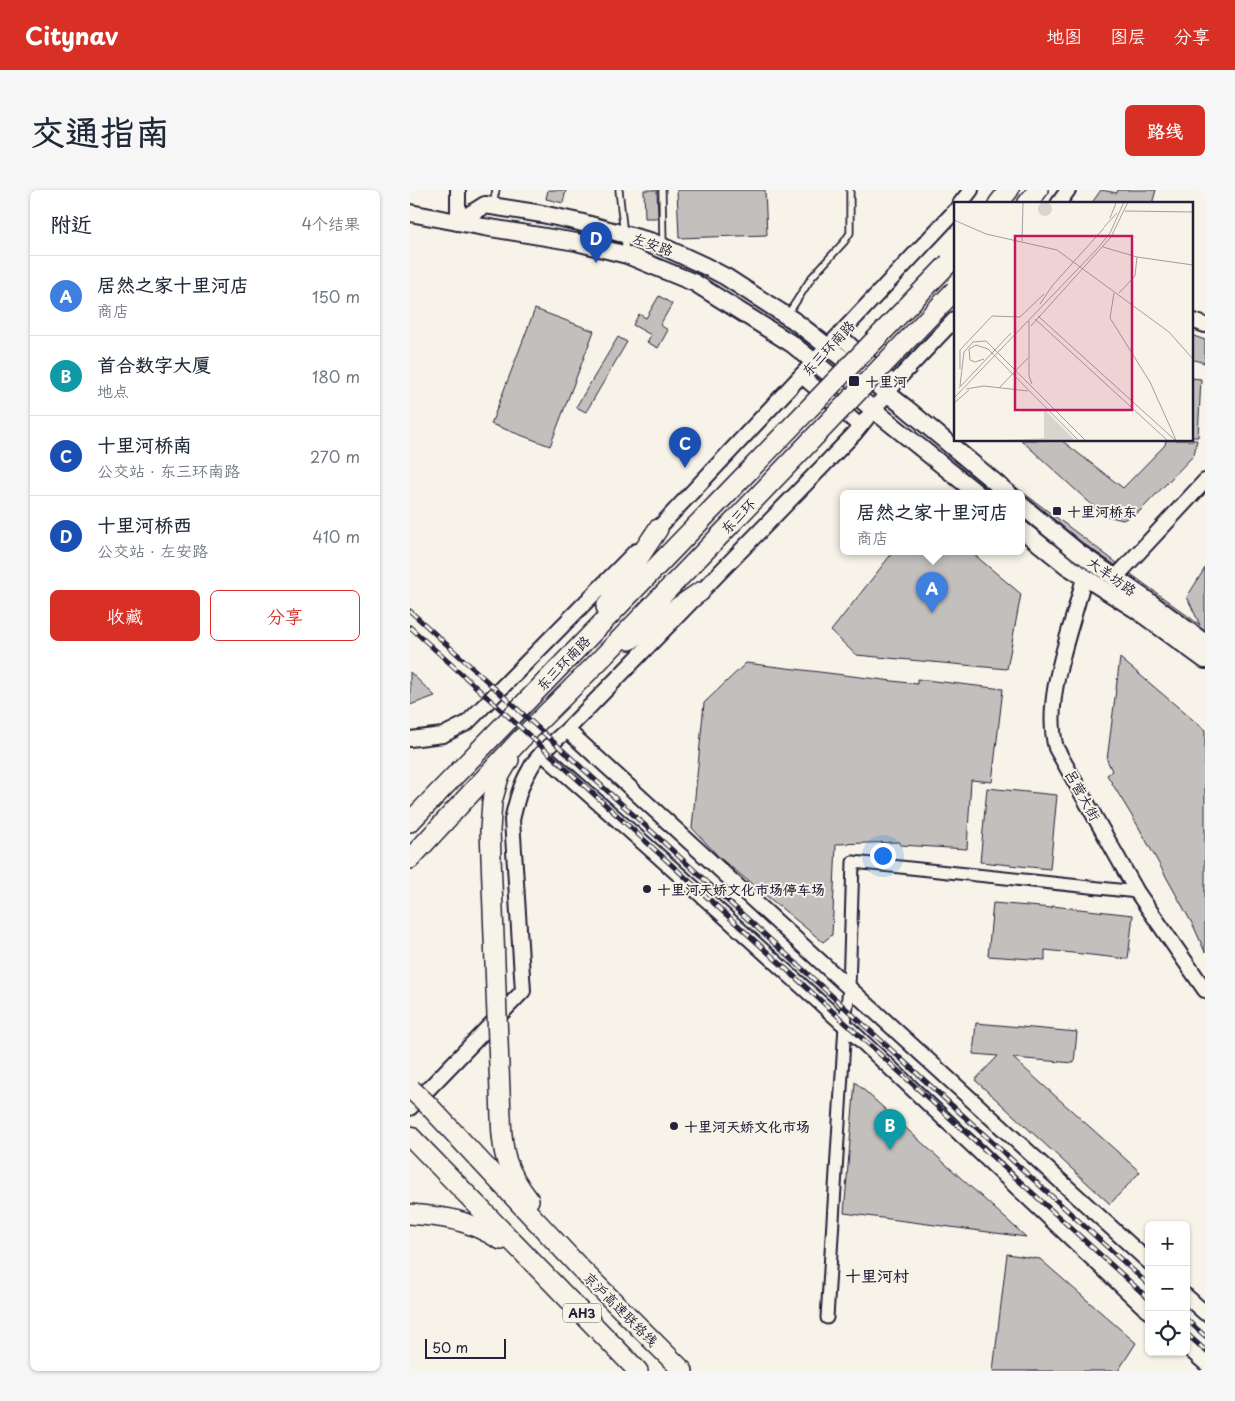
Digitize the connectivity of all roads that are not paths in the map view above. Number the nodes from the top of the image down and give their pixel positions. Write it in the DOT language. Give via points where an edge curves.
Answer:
graph roads {
  1 [pos="458,190"];
  2 [pos="496,190"];
  3 [pos="619,190"];
  4 [pos="662,190"];
  5 [pos="850,190"];
  6 [pos="971,190"];
  7 [pos="1009,190"];
  8 [pos="1038,190"];
  9 [pos="1068,190"];
  10 [pos="962,202"];
  11 [pos="1000,202"];
  12 [pos="1029,202"];
  13 [pos="1059,202"];
  14 [pos="493,206"];
  15 [pos="954,212"];
  16 [pos="410,213"];
  17 [pos="458,222"];
  18 [pos="624,234"];
  19 [pos="664,246"];
  20 [pos="626,256"];
  21 [pos="952,260"];
  22 [pos="954,291"];
  23 [pos="787,316"];
  24 [pos="954,320"];
  25 [pos="1192,320"];
  26 [pos="1205,324"];
  27 [pos="834,341"];
  28 [pos="815,361"];
  29 [pos="802,376"];
  30 [pos="891,389"];
  31 [pos="874,409"];
  32 [pos="860,426"];
  33 [pos="1205,481"];
  34 [pos="973,490"];
  35 [pos="1004,490"];
  36 [pos="716,505"];
  37 [pos="1025,507"];
  38 [pos="658,529"];
  39 [pos="1025,532"];
  40 [pos="1084,577"];
  41 [pos="1115,578"];
  42 [pos="700,592"];
  43 [pos="1205,643"];
  44 [pos="577,648"];
  45 [pos="1205,660"];
  46 [pos="596,664"];
  47 [pos="568,730"];
  48 [pos="410,739"];
  49 [pos="519,741"];
  50 [pos="542,753"];
  51 [pos="410,822"];
  52 [pos="410,859"];
  53 [pos="1137,892"];
  54 [pos="849,988"];
  55 [pos="1205,990"];
  56 [pos="845,1025"];
  57 [pos="410,1088"];
  58 [pos="410,1108"];
  59 [pos="410,1136"];
  60 [pos="410,1214"];
  61 [pos="525,1256"];
  62 [pos="1145,1258"];
  63 [pos="581,1269"];
  64 [pos="1190,1300"];
  65 [pos="1148,1311"];
  66 [pos="1205,1313"];
  67 [pos="827,1318"];
  68 [pos="1190,1350"];
  69 [pos="1205,1363"];
  70 [pos="638,1371"];
  71 [pos="683,1371"];
  1 -- 17 [label="street"];
  2 -- 14 [label="lane"];
  3 -- 18 [label="lane"];
  4 -- 19 [label="lane"];
  5 -- 23 [label="lane" via="850,233 812,277"];
  6 -- 10 [label="street"];
  7 -- 11 [label="highway"];
  8 -- 12 [label="highway"];
  9 -- 13 [label="street"];
  14 -- 17 [label="main road" via="486,206"];
  14 -- 18 [label="main road, 左安路"];
  15 -- 27 [label="street, 东三环南路"];
  16 -- 17 [label="main road, 左安路"];
  17 -- 20 [label="main road, 左安路" via="576,242"];
  18 -- 19 [label="main road, 左安路"];
  18 -- 20 [label="lane"];
  19 -- 23 [label="main road, 左安路" via="726,277"];
  20 -- 28 [label="main road, 左安路" via="694,284"];
  21 -- 36 [label="highway, 东三环, bridge"];
  22 -- 46 [label="highway, 东三环, bridge"];
  23 -- 27 [label="main road, 左安路"];
  24 -- 30 [label="street"];
  25 -- 26 [label="street"];
  27 -- 28 [label="street, 东三环南路"];
  27 -- 30 [label="main road, 左安路"];
  28 -- 29 [label="street, 东三环南路"];
  28 -- 31 [label="main road, 左安路"];
  29 -- 32 [label="street"];
  29 -- 38 [label="street, 东三环南路"];
  30 -- 31 [label="street"];
  30 -- 35 [label="main road"];
  31 -- 32 [label="street"];
  31 -- 34 [label="main road"];
  32 -- 42 [label="street"];
  33 -- 41 [label="street"];
  36 -- 44 [label="highway, 东三环南路"];
  37 -- 41 [label="main road, 大羊坊路"];
  38 -- 44 [label="highway"];
  38 -- 48 [label="street, 东三环南路" via="467,723 443,735"];
  39 -- 40 [label="main road, 大羊坊路"];
  40 -- 45 [label="main road, 大羊坊路"];
  40 -- 53 [label="street, 吕营大街" via="1057,678 1052,716 1054,739 1056,748"];
  41 -- 43 [label="main road, 大羊坊路"];
  42 -- 46 [label="highway"];
  42 -- 47 [label="street"];
  44 -- 51 [label="highway, 东三环南路"];
  46 -- 49 [label="highway, 东三环"];
  47 -- 50 [label="street"];
  47 -- 54 [label="street"];
  49 -- 52 [label="highway"];
  49 -- 63 [label="highway, bridge" via="500,776 492,802 490,830 501,1141 507,1166"];
  50 -- 56 [label="street"];
  50 -- 58 [label="street" via="529,770 512,820 524,991"];
  53 -- 54 [label="street" via="853,862"];
  53 -- 55 [label="street, 吕营大街"];
  54 -- 56 [label="street"];
  54 -- 62 [label="street"];
  56 -- 65 [label="street"];
  56 -- 67 [label="street"];
  57 -- 63 [label="highway, bridge"];
  59 -- 61 [label="highway"];
  60 -- 61 [label="highway" via="458,1219"];
  61 -- 70 [label="highway, AH3"];
  63 -- 71 [label="highway, 京沪高速联络线 / AH3"];
  64 -- 66 [label="street"];
  68 -- 69 [label="street"];
}
